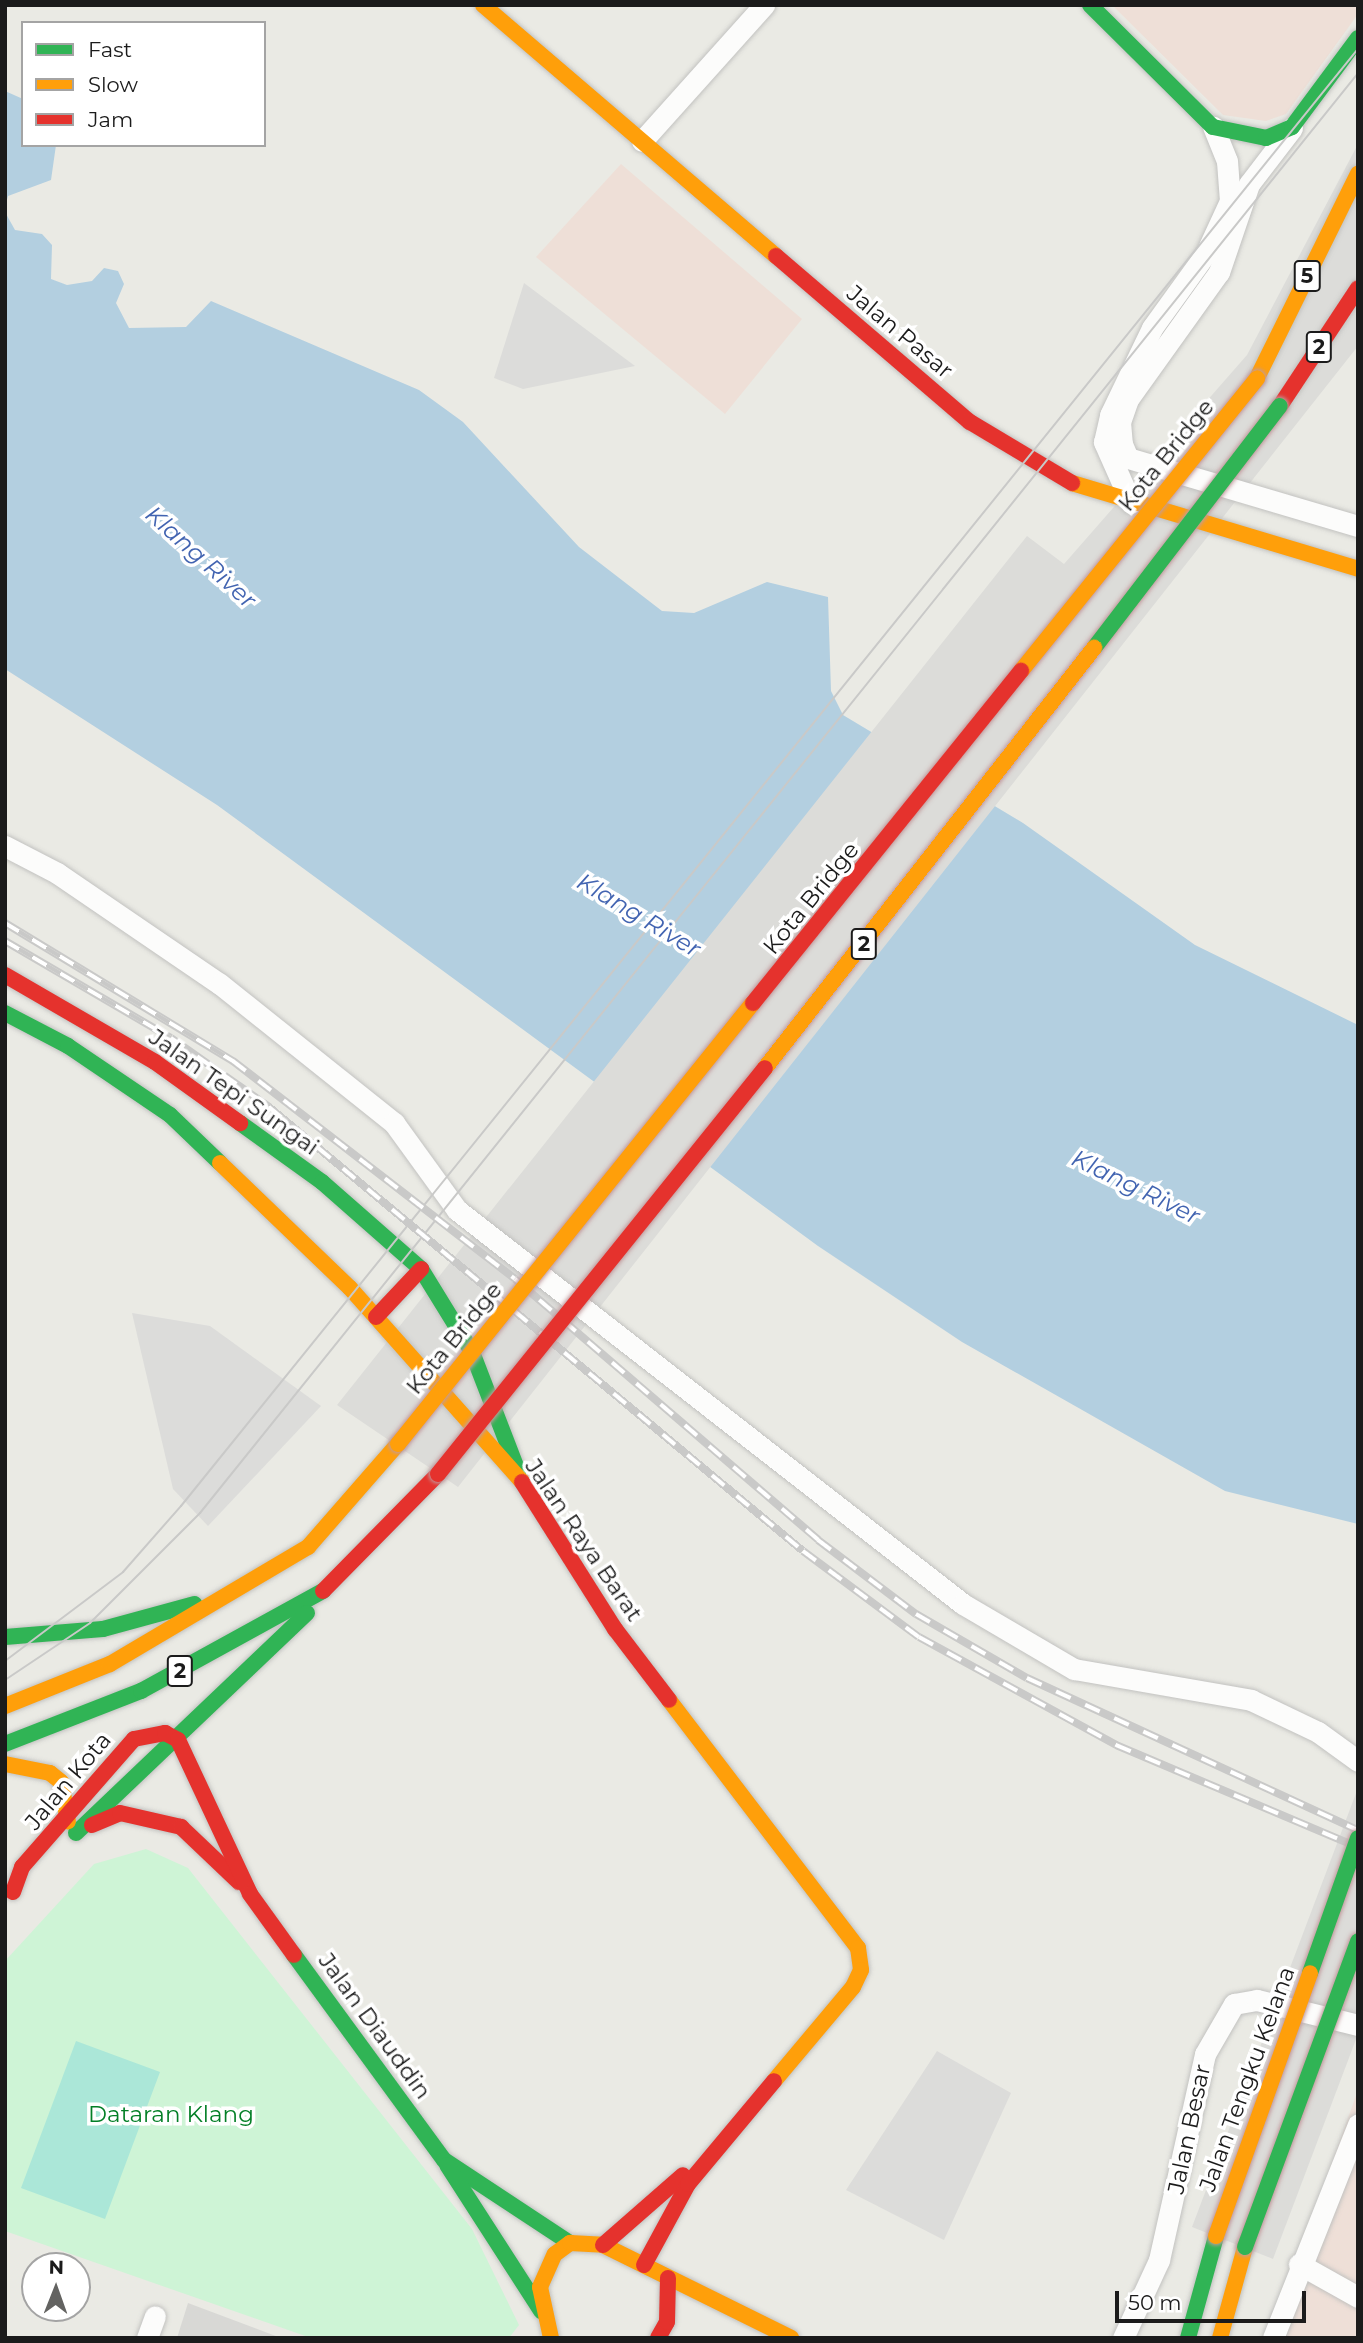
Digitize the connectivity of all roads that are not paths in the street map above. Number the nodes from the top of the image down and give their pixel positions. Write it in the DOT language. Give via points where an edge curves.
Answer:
graph roads {
  1 [pos="483,5"];
  2 [pos="764,5"];
  3 [pos="1090,5"];
  4 [pos="1358,38"];
  5 [pos="1213,127"];
  6 [pos="1292,127"];
  7 [pos="642,141"];
  8 [pos="1358,174"];
  9 [pos="1343,246"];
  10 [pos="1358,288"];
  11 [pos="1358,316"];
  12 [pos="1257,378"];
  13 [pos="1280,406"];
  14 [pos="1131,503"];
  15 [pos="1358,526"];
  16 [pos="1358,569"];
  17 [pos="5,846"];
  18 [pos="5,975"];
  19 [pos="5,1013"];
  20 [pos="421,1269"];
  21 [pos="376,1317"];
  22 [pos="522,1482"];
  23 [pos="344,1576"];
  24 [pos="242,1590"];
  25 [pos="5,1637"];
  26 [pos="212,1704"];
  27 [pos="5,1706"];
  28 [pos="178,1740"];
  29 [pos="5,1744"];
  30 [pos="1358,1761"];
  31 [pos="5,1764"];
  32 [pos="200,1784"];
  33 [pos="70,1829"];
  34 [pos="1358,1838"];
  35 [pos="250,1894"];
  36 [pos="9,1897"];
  37 [pos="1358,1941"];
  38 [pos="1358,2025"];
  39 [pos="1358,2124"];
  40 [pos="731,2130"];
  41 [pos="444,2160"];
  42 [pos="570,2243"];
  43 [pos="603,2245"];
  44 [pos="1299,2264"];
  45 [pos="643,2265"];
  46 [pos="668,2278"];
  47 [pos="1358,2297"];
  48 [pos="541,2311"];
  49 [pos="155,2316"];
  50 [pos="547,2337"];
  51 [pos="147,2338"];
  52 [pos="658,2338"];
  53 [pos="791,2338"];
  54 [pos="1122,2338"];
  55 [pos="1188,2338"];
  56 [pos="1220,2338"];
  57 [pos="1273,2338"];
  1 -- 7 [label="main road, Jalan Pasar"];
  2 -- 7 [label="street"];
  3 -- 5 [label="main road"];
  4 -- 6 [label="main road"];
  5 -- 6 [label="main road" via="1266,138"];
  5 -- 14 [label="street" via="1227,161 1230,201 1206,253 1152,328 1110,415 1104,442"];
  6 -- 15 [label="street" via="1249,184 1219,272 1128,398 1120,422 1122,444 1128,458"];
  7 -- 14 [label="main road, Jalan Pasar" via="970,422 1088,493"];
  8 -- 12 [label="main road, 5"];
  9 -- 12 [label="main road, 2"];
  10 -- 13 [label="main road, 2"];
  11 -- 13 [label="main road"];
  12 -- 24 [label="main road, Kota Bridge / 2, bridge" via="398,1444 309,1547"];
  13 -- 23 [label="main road, 2, bridge" via="896,905 438,1474"];
  14 -- 16 [label="main road, Jalan Pasar"];
  17 -- 30 [label="street" via="57,873 231,993 394,1123 457,1210 962,1604 1074,1669 1251,1700 1318,1732"];
  18 -- 20 [label="main road, Jalan Tepi Sungai" via="155,1062 322,1182"];
  19 -- 21 [label="main road, Jalan Raya Barat" via="68,1046 170,1115"];
  20 -- 21 [label="main road"];
  20 -- 22 [label="main road, Jalan Tepi Sungai" via="471,1352"];
  21 -- 22 [label="main road, Jalan Raya Barat"];
  22 -- 40 [label="main road, Jalan Raya Barat" via="614,1629 858,1948 861,1970 853,1987"];
  23 -- 26 [label="main road, Jalan Kota"];
  23 -- 29 [label="main road, 2" via="250,1637 141,1690"];
  24 -- 25 [label="main road" via="103,1629"];
  24 -- 27 [label="main road, 2" via="110,1664"];
  26 -- 28 [label="main road, Jalan Kota"];
  26 -- 32 [label="main road" via="201,1735"];
  28 -- 32 [label="main road"];
  28 -- 33 [label="main road, Jalan Kota"];
  28 -- 33 [label="main road, Jalan Kota" via="165,1732 134,1739"];
  31 -- 33 [label="main road" via="39,1769 61,1782 68,1795"];
  32 -- 35 [label="main road, Jalan Diauddin"];
  33 -- 35 [label="main road" via="120,1813 181,1827"];
  33 -- 36 [label="main road, Jalan Kota" via="22,1867"];
  34 -- 55 [label="main road, Jalan Tengku Kelana, bridge" via="1216,2236"];
  35 -- 41 [label="main road, Jalan Diauddin"];
  37 -- 56 [label="main road, bridge" via="1245,2247"];
  38 -- 54 [label="street, Jalan Besar" via="1257,2000 1234,2004 1205,2054 1159,2260"];
  39 -- 44 [label="street"];
  40 -- 43 [label="main road"];
  40 -- 45 [label="main road" via="688,2184"];
  41 -- 42 [label="main road, Jalan Diauddin"];
  41 -- 48 [label="main road"];
  42 -- 43 [label="main road"];
  42 -- 48 [label="main road" via="543,2271"];
  43 -- 45 [label="main road"];
  44 -- 47 [label="street"];
  44 -- 57 [label="street"];
  45 -- 46 [label="main road"];
  46 -- 52 [label="main road" via="667,2322"];
  46 -- 53 [label="main road"];
  48 -- 50 [label="main road"];
  49 -- 51 [label="street"];
}
